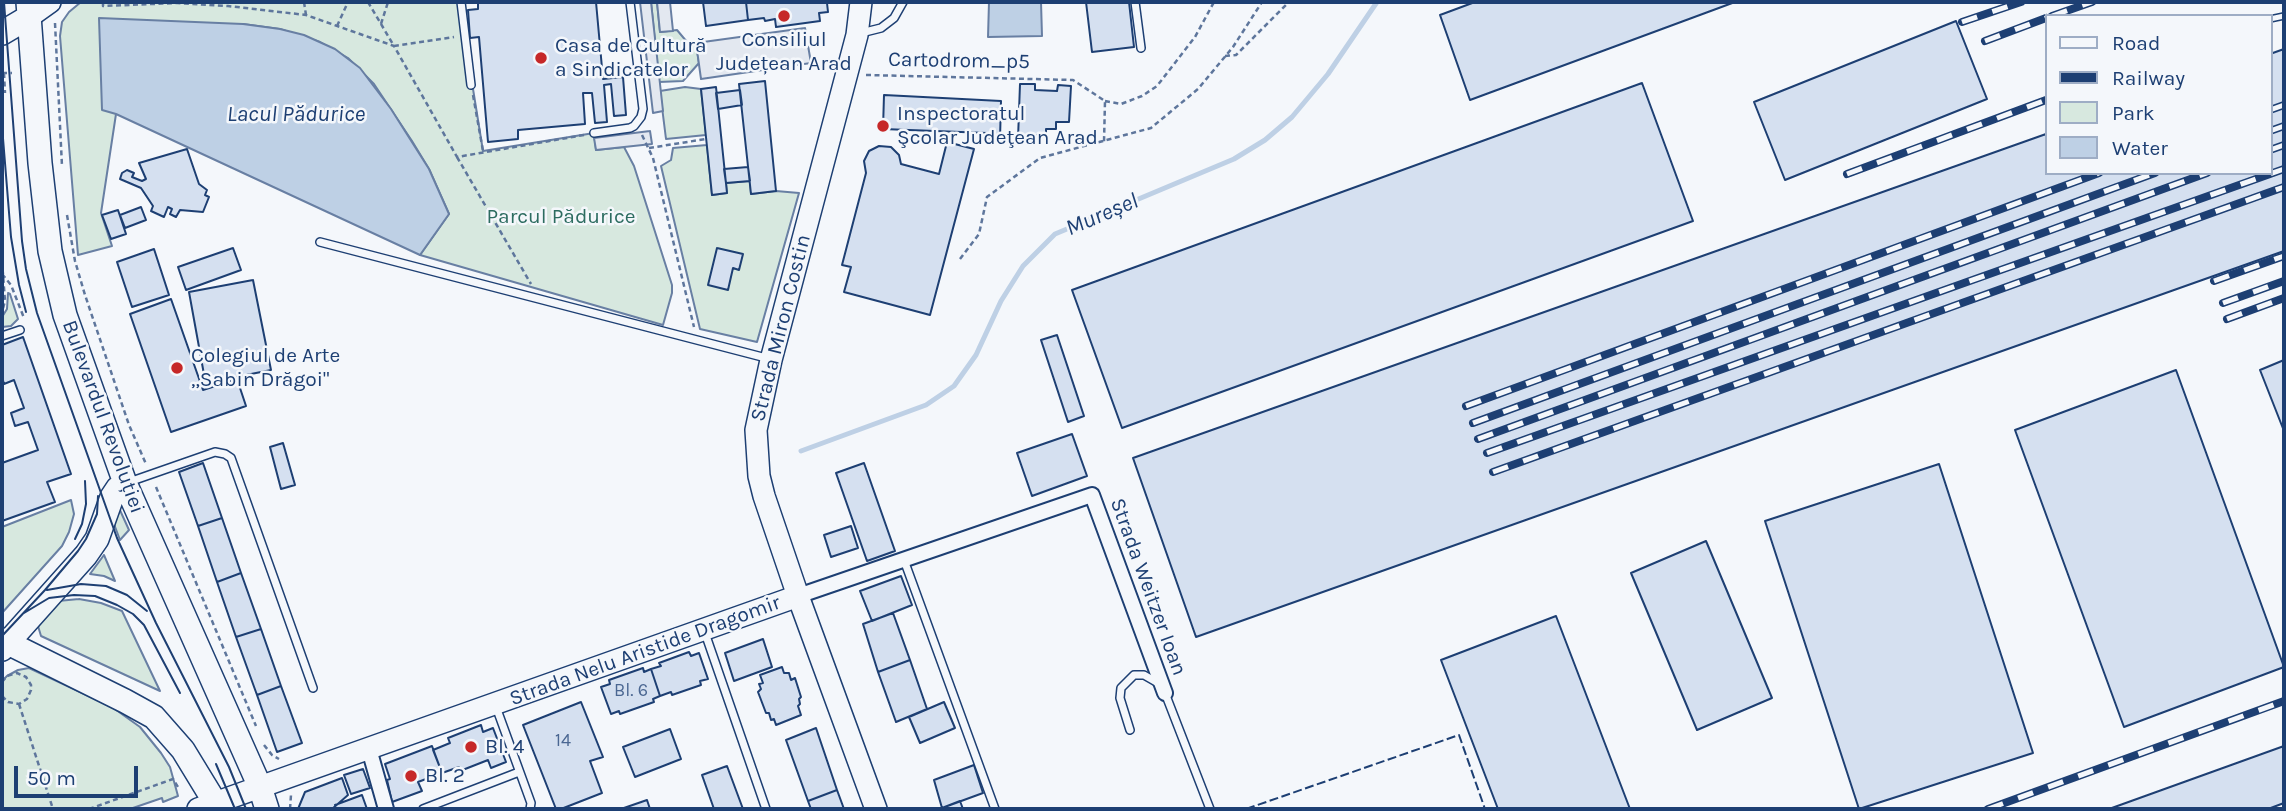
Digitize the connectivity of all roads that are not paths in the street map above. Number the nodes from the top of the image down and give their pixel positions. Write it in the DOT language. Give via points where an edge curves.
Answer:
graph roads {
  1 [pos="461,2"];
  2 [pos="630,2"];
  3 [pos="861,2"];
  4 [pos="903,2"];
  5 [pos="1135,2"];
  6 [pos="52,9"];
  7 [pos="28,10"];
  8 [pos="2,33"];
  9 [pos="857,34"];
  10 [pos="1141,48"];
  11 [pos="471,85"];
  12 [pos="594,133"];
  13 [pos="320,242"];
  14 [pos="20,330"];
  15 [pos="2,336"];
  16 [pos="771,359"];
  17 [pos="125,483"];
  18 [pos="1092,495"];
  19 [pos="904,559"];
  20 [pos="798,596"];
  21 [pos="704,629"];
  22 [pos="4,644"];
  23 [pos="313,688"];
  24 [pos="1164,693"];
  25 [pos="495,704"];
  26 [pos="1130,730"];
  27 [pos="369,749"];
  28 [pos="519,772"];
  29 [pos="260,787"];
  30 [pos="211,807"];
  31 [pos="267,809"];
  32 [pos="386,809"];
  33 [pos="423,809"];
  34 [pos="530,809"];
  35 [pos="766,809"];
  36 [pos="876,809"];
  37 [pos="995,809"];
  38 [pos="1210,809"];
  1 -- 11 [label="lane"];
  2 -- 12 [label="lane" via="641,117 634,126"];
  3 -- 9 [label="main road, Strada Miron Costin"];
  4 -- 9 [label="lane" via="881,28"];
  5 -- 10 [label="lane"];
  6 -- 7 [label="main road"];
  7 -- 8 [label="main road"];
  7 -- 17 [label="main road, Bulevardul Revoluției" via="52,263 65,315"];
  9 -- 16 [label="main road, Strada Miron Costin"];
  13 -- 16 [label="lane"];
  14 -- 15 [label="lane"];
  16 -- 20 [label="main road, Strada Miron Costin" via="756,430 759,477"];
  17 -- 22 [label="main road" via="112,497 90,550"];
  17 -- 23 [label="lane" via="215,452 231,458"];
  17 -- 29 [label="main road, Bulevardul Revoluției"];
  18 -- 19 [label="street, Strada Nelu Aristide Dragomir"];
  18 -- 24 [label="street, Strada Weitzer Ioan"];
  19 -- 20 [label="street, Strada Nelu Aristide Dragomir"];
  19 -- 37 [label="lane"];
  20 -- 21 [label="main road, Strada Nelu Aristide Dragomir"];
  20 -- 36 [label="main road, Strada Miron Costin"];
  21 -- 25 [label="main road, Strada Nelu Aristide Dragomir"];
  21 -- 35 [label="lane"];
  22 -- 30 [label="main road" via="154,717 183,751"];
  24 -- 26 [label="lane, Strada Weitzer Ioan" via="1144,675 1126,681 1120,698"];
  24 -- 38 [label="lane, Strada Weitzer Ioan"];
  25 -- 27 [label="main road, Strada Nelu Aristide Dragomir"];
  25 -- 28 [label="lane"];
  27 -- 29 [label="main road, Strada Nelu Aristide Dragomir"];
  27 -- 32 [label="street"];
  28 -- 33 [label="lane"];
  28 -- 34 [label="lane"];
  29 -- 30 [label="main road, Strada Nelu Aristide Dragomir"];
  29 -- 31 [label="main road, Bulevardul Revoluției"];
}
